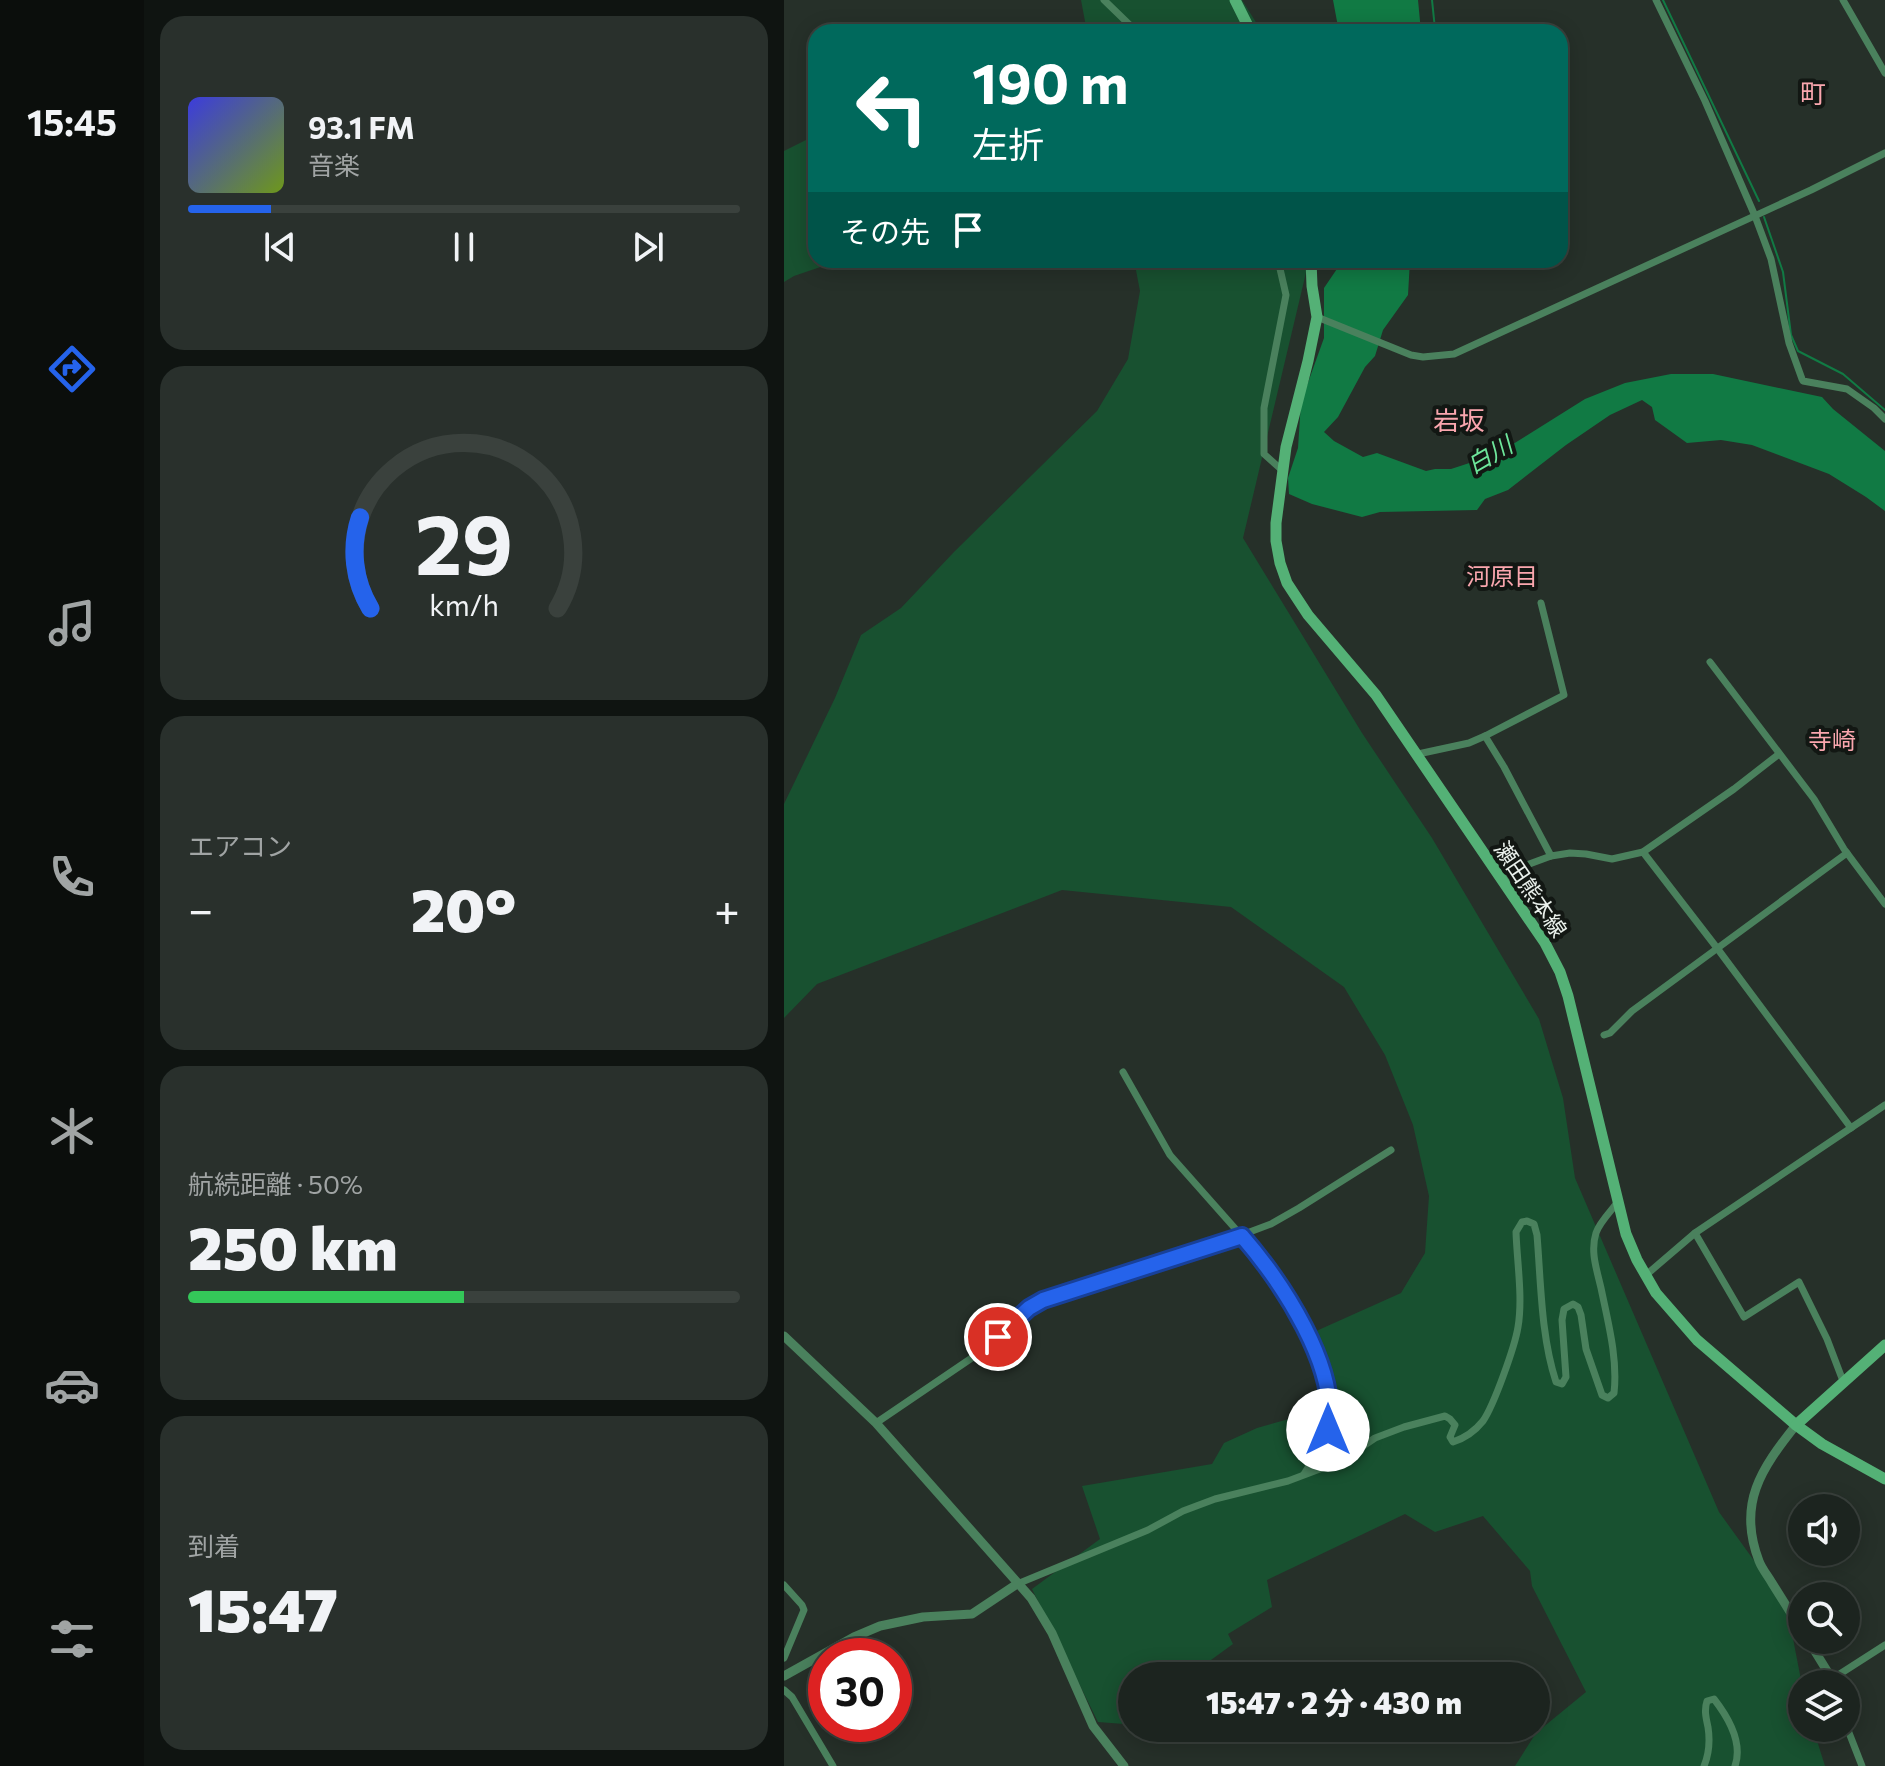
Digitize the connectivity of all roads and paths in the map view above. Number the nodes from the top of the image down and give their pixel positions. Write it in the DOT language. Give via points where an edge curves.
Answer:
graph roads {
  1 [pos="1104,0"];
  2 [pos="1235,0"];
  3 [pos="1656,0"];
  4 [pos="1843,0"];
  5 [pos="1129,24"];
  6 [pos="1247,24"];
  7 [pos="1885,73"];
  8 [pos="1885,153"];
  9 [pos="1755,216"];
  10 [pos="1280,268"];
  11 [pos="1311,268"];
  12 [pos="1320,318"];
  13 [pos="1885,419"];
  14 [pos="1283,471"];
  15 [pos="1541,603"];
  16 [pos="1710,662"];
  17 [pos="1485,736"];
  18 [pos="1418,754"];
  19 [pos="1779,754"];
  20 [pos="1643,852"];
  21 [pos="1847,853"];
  22 [pos="1551,856"];
  23 [pos="1503,881"];
  24 [pos="1885,904"];
  25 [pos="1717,948"];
  26 [pos="1604,1035"];
  27 [pos="1123,1072"];
  28 [pos="1885,1105"];
  29 [pos="1851,1128"];
  30 [pos="1391,1150"];
  31 [pos="1617,1203"];
  32 [pos="1695,1233"];
  33 [pos="1242,1236"];
  34 [pos="1646,1275"];
  35 [pos="784,1336"];
  36 [pos="1885,1345"];
  37 [pos="1843,1381"];
  38 [pos="876,1423"];
  39 [pos="1796,1425"];
  40 [pos="1302,1476"];
  41 [pos="1885,1479"];
  42 [pos="1017,1584"];
  43 [pos="784,1585"];
  44 [pos="1788,1609"];
  45 [pos="1885,1645"];
  46 [pos="784,1658"];
  47 [pos="1849,1670"];
  48 [pos="784,1676"];
  49 [pos="784,1690"];
  50 [pos="1853,1742"];
  51 [pos="833,1766"];
  52 [pos="1124,1766"];
  53 [pos="1704,1766"];
  54 [pos="1735,1766"];
  55 [pos="1862,1766"];
  1 -- 5 [label="street"];
  2 -- 6 [label="main road"];
  3 -- 9 [label="street"];
  4 -- 7 [label="street"];
  8 -- 9 [label="street"];
  9 -- 12 [label="street" via="1454,354 1411,355"];
  9 -- 13 [label="street" via="1803,381 1847,389"];
  10 -- 14 [label="street" via="1286,295 1264,408 1264,454"];
  11 -- 12 [label="main road, 瀬田熊本線"];
  12 -- 14 [label="main road, 瀬田熊本線"];
  14 -- 18 [label="main road, 瀬田熊本線" via="1276,541 1287,583"];
  15 -- 17 [label="street" via="1564,695"];
  16 -- 19 [label="street"];
  17 -- 18 [label="street"];
  17 -- 22 [label="street"];
  18 -- 23 [label="main road, 瀬田熊本線"];
  19 -- 20 [label="street"];
  19 -- 21 [label="street"];
  20 -- 22 [label="street" via="1612,859"];
  20 -- 25 [label="street"];
  21 -- 24 [label="street"];
  21 -- 25 [label="street"];
  22 -- 23 [label="street"];
  23 -- 31 [label="main road, 瀬田熊本線" via="1560,972"];
  25 -- 26 [label="street"];
  25 -- 29 [label="street"];
  27 -- 33 [label="street" via="1170,1155"];
  28 -- 29 [label="street"];
  29 -- 32 [label="street"];
  30 -- 33 [label="street" via="1299,1208"];
  31 -- 34 [label="main road, 瀬田熊本線"];
  31 -- 40 [label="street" via="1597,1229 1594,1242 1616,1376 1614,1393 1602,1395 1581,1315 1573,1304 1564,1309 1562,1320 1566,1377 1562,1384 1556,1382 1543,1314 1537,1235 1534,1224 1522,1222 1516,1232 1518,1328 1481,1424 1453,1442 1455,1425 1445,1416 1404,1427"];
  32 -- 34 [label="street"];
  32 -- 37 [label="street" via="1744,1317 1799,1282"];
  33 -- 38 [label="street" via="1043,1300 982,1351"];
  33 -- 40 [label="street" via="1292,1304 1326,1384 1328,1430"];
  34 -- 39 [label="main road, 瀬田熊本線" via="1697,1340"];
  35 -- 38 [label="street"];
  36 -- 37 [label="main road"];
  37 -- 39 [label="main road"];
  38 -- 42 [label="street"];
  39 -- 41 [label="main road, 瀬田熊本線"];
  39 -- 44 [label="street" via="1770,1457 1750,1509 1760,1564"];
  40 -- 42 [label="street" via="1183,1511"];
  42 -- 48 [label="street" via="972,1614 880,1626"];
  42 -- 52 [label="street" via="1052,1633 1093,1726"];
  43 -- 46 [label="street" via="804,1610"];
  45 -- 47 [label="street"];
  49 -- 51 [label="street"];
  50 -- 55 [label="street"];
  53 -- 54 [label="street" via="1709,1749 1705,1708 1714,1699 1734,1733"];
}
